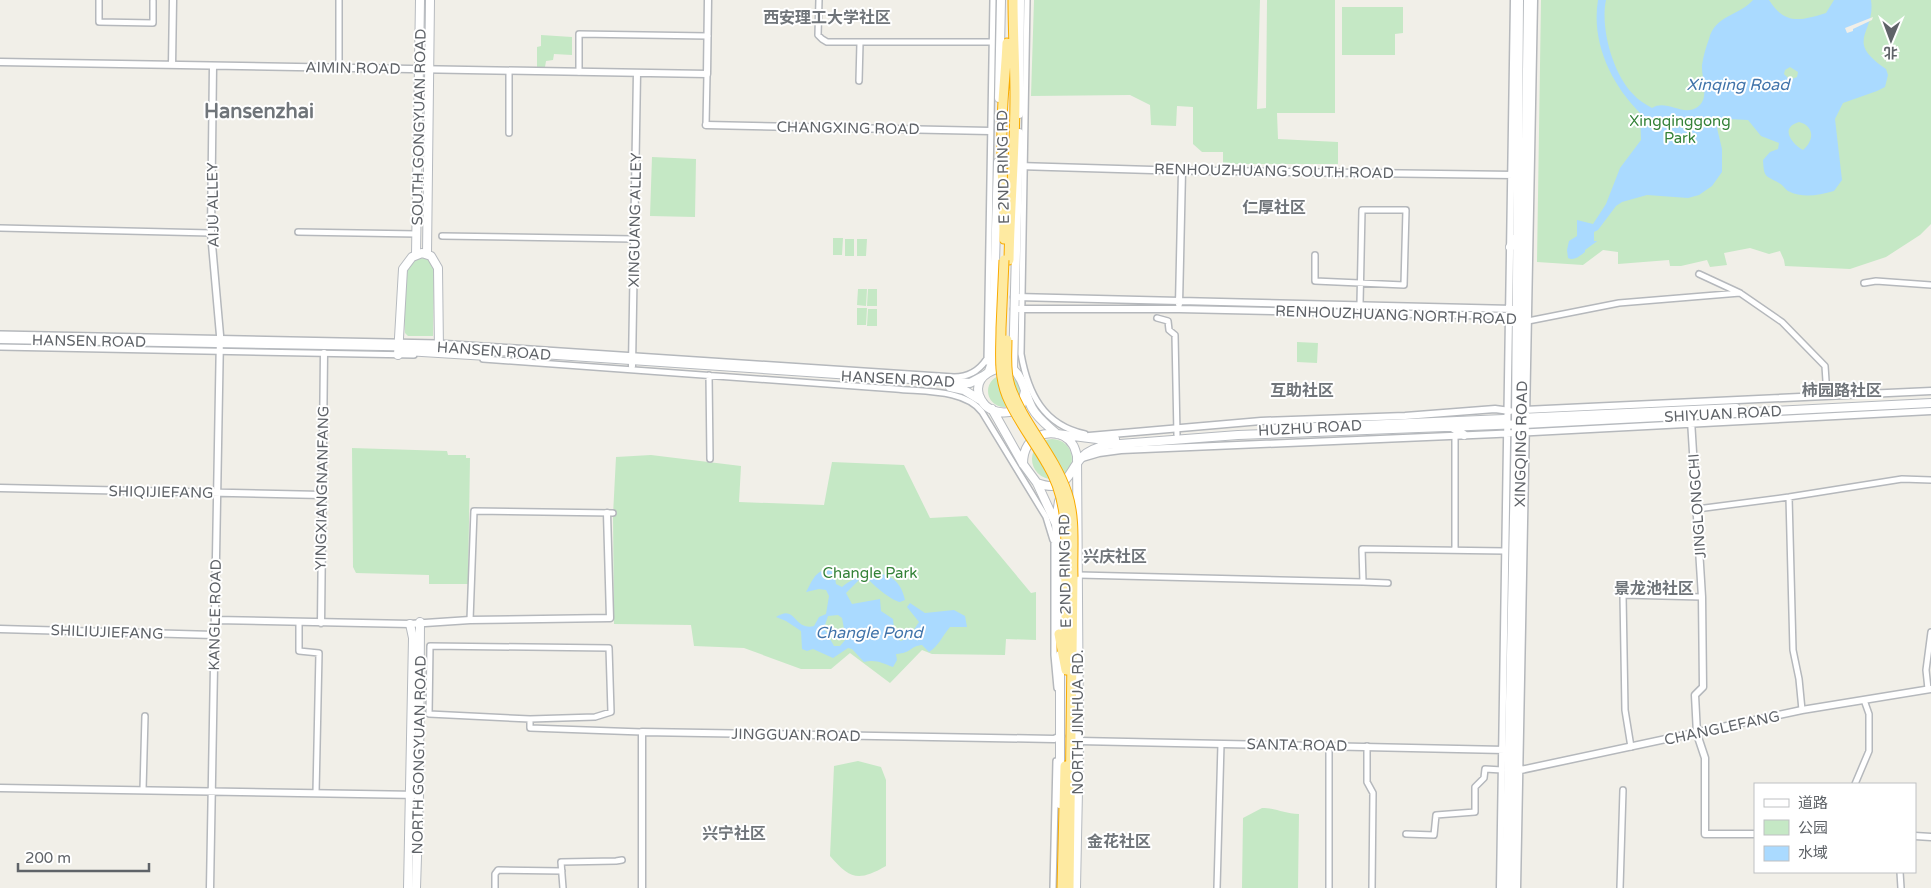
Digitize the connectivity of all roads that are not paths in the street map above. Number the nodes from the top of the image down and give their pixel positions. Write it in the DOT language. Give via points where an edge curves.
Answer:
graph roads {
  1 [pos="99,0"];
  2 [pos="174,0"];
  3 [pos="339,0"];
  4 [pos="420,0"];
  5 [pos="430,0"];
  6 [pos="708,0"];
  7 [pos="819,0"];
  8 [pos="992,0"];
  9 [pos="1001,0"];
  10 [pos="1007,0"];
  11 [pos="1013,0"];
  12 [pos="1020,0"];
  13 [pos="1027,0"];
  14 [pos="1514,0"];
  15 [pos="1519,0"];
  16 [pos="1528,0"];
  17 [pos="1534,0"];
  18 [pos="153,1"];
  19 [pos="708,36"];
  20 [pos="992,42"];
  21 [pos="860,43"];
  22 [pos="0,62"];
  23 [pos="172,65"];
  24 [pos="213,66"];
  25 [pos="1010,66"];
  26 [pos="339,68"];
  27 [pos="420,70"];
  28 [pos="429,70"];
  29 [pos="509,71"];
  30 [pos="579,72"];
  31 [pos="637,73"];
  32 [pos="707,74"];
  33 [pos="859,82"];
  34 [pos="1000,89"];
  35 [pos="1020,91"];
  36 [pos="706,125"];
  37 [pos="990,131"];
  38 [pos="509,133"];
  39 [pos="998,158"];
  40 [pos="1021,166"];
  41 [pos="1182,170"];
  42 [pos="1521,175"];
  43 [pos="1001,176"];
  44 [pos="1017,189"];
  45 [pos="1011,210"];
  46 [pos="0,228"];
  47 [pos="298,232"];
  48 [pos="211,233"];
  49 [pos="417,234"];
  50 [pos="1518,235"];
  51 [pos="442,236"];
  52 [pos="634,239"];
  53 [pos="1510,247"];
  54 [pos="416,254"];
  55 [pos="427,254"];
  56 [pos="1315,255"];
  57 [pos="999,259"];
  58 [pos="1699,274"];
  59 [pos="1361,282"];
  60 [pos="1864,283"];
  61 [pos="1931,285"];
  62 [pos="1740,293"];
  63 [pos="1018,297"];
  64 [pos="1179,300"];
  65 [pos="1360,304"];
  66 [pos="1018,309"];
  67 [pos="1179,309"];
  68 [pos="1358,312"];
  69 [pos="1518,314"];
  70 [pos="1157,318"];
  71 [pos="0,334"];
  72 [pos="0,339"];
  73 [pos="0,343"];
  74 [pos="220,345"];
  75 [pos="0,347"];
  76 [pos="399,348"];
  77 [pos="439,350"];
  78 [pos="324,353"];
  79 [pos="986,360"];
  80 [pos="632,361"];
  81 [pos="1013,369"];
  82 [pos="987,373"];
  83 [pos="709,375"];
  84 [pos="969,376"];
  85 [pos="1025,391"];
  86 [pos="1931,391"];
  87 [pos="1827,396"];
  88 [pos="1931,398"];
  89 [pos="979,402"];
  90 [pos="1931,403"];
  91 [pos="992,409"];
  92 [pos="1931,411"];
  93 [pos="1691,420"];
  94 [pos="1518,421"];
  95 [pos="1452,427"];
  96 [pos="1177,431"];
  97 [pos="1057,434"];
  98 [pos="1464,435"];
  99 [pos="1090,436"];
  100 [pos="1455,436"];
  101 [pos="1081,437"];
  102 [pos="1210,437"];
  103 [pos="1210,447"];
  104 [pos="710,459"];
  105 [pos="1079,462"];
  106 [pos="1023,464"];
  107 [pos="1931,480"];
  108 [pos="1036,483"];
  109 [pos="0,488"];
  110 [pos="217,493"];
  111 [pos="322,495"];
  112 [pos="1788,497"];
  113 [pos="1697,509"];
  114 [pos="610,513"];
  115 [pos="1078,518"];
  116 [pos="1056,524"];
  117 [pos="1053,540"];
  118 [pos="1455,550"];
  119 [pos="1505,551"];
  120 [pos="1072,577"];
  121 [pos="1362,582"];
  122 [pos="1388,583"];
  123 [pos="1702,597"];
  124 [pos="215,620"];
  125 [pos="470,620"];
  126 [pos="420,622"];
  127 [pos="299,623"];
  128 [pos="320,623"];
  129 [pos="410,624"];
  130 [pos="0,629"];
  131 [pos="1078,630"];
  132 [pos="1931,632"];
  133 [pos="1060,634"];
  134 [pos="214,635"];
  135 [pos="1069,670"];
  136 [pos="1930,689"];
  137 [pos="1864,700"];
  138 [pos="1802,710"];
  139 [pos="144,716"];
  140 [pos="530,719"];
  141 [pos="642,732"];
  142 [pos="1698,734"];
  143 [pos="1059,737"];
  144 [pos="1079,741"];
  145 [pos="1221,744"];
  146 [pos="1329,745"];
  147 [pos="1367,746"];
  148 [pos="1631,747"];
  149 [pos="1509,750"];
  150 [pos="1502,770"];
  151 [pos="1517,771"];
  152 [pos="1855,783"];
  153 [pos="0,788"];
  154 [pos="143,790"];
  155 [pos="1624,790"];
  156 [pos="211,792"];
  157 [pos="316,793"];
  158 [pos="415,795"];
  159 [pos="1406,834"];
  160 [pos="1754,834"];
  161 [pos="1916,836"];
  162 [pos="1931,837"];
  163 [pos="622,860"];
  164 [pos="562,871"];
  165 [pos="1900,873"];
  166 [pos="210,888"];
  167 [pos="408,888"];
  168 [pos="416,888"];
  169 [pos="495,888"];
  170 [pos="563,888"];
  171 [pos="642,888"];
  172 [pos="1053,888"];
  173 [pos="1058,888"];
  174 [pos="1062,888"];
  175 [pos="1069,888"];
  176 [pos="1076,888"];
  177 [pos="1217,888"];
  178 [pos="1328,888"];
  179 [pos="1372,888"];
  180 [pos="1500,888"];
  181 [pos="1506,888"];
  182 [pos="1512,888"];
  183 [pos="1517,888"];
  184 [pos="1620,888"];
  185 [pos="1901,888"];
  1 -- 18 [label="street" via="99,22 153,24"];
  2 -- 23 [label="street"];
  3 -- 26 [label="street"];
  4 -- 27 [label="main road, SOUTH GONGYUAN ROAD"];
  5 -- 28 [label="main road, SOUTH GONGYUAN ROAD"];
  6 -- 19 [label="street"];
  7 -- 21 [label="street" via="818,35 822,40"];
  8 -- 20 [label="street"];
  9 -- 34 [label="main road"];
  10 -- 25 [label="highway, E 2ND RING RD"];
  11 -- 25 [label="highway, E 2ND RING RD"];
  12 -- 35 [label="main road"];
  13 -- 40 [label="street"];
  14 -- 42 [label="street"];
  15 -- 42 [label="main road, XINGQING ROAD"];
  16 -- 42 [label="main road, XINGQING ROAD"];
  17 -- 42 [label="street"];
  19 -- 30 [label="street" via="579,34"];
  19 -- 32 [label="street"];
  20 -- 21 [label="street"];
  20 -- 37 [label="street"];
  21 -- 33 [label="street"];
  22 -- 23 [label="street, AIMIN ROAD"];
  23 -- 24 [label="street, AIMIN ROAD"];
  24 -- 26 [label="street, AIMIN ROAD"];
  24 -- 48 [label="street, AIJU ALLEY"];
  25 -- 34 [label="highway"];
  25 -- 35 [label="highway"];
  25 -- 43 [label="highway, E 2ND RING RD" via="1003,88"];
  25 -- 45 [label="highway, E 2ND RING RD"];
  26 -- 27 [label="street, AIMIN ROAD"];
  27 -- 28 [label="street, AIMIN ROAD"];
  27 -- 49 [label="main road, SOUTH GONGYUAN ROAD"];
  28 -- 29 [label="street, AIMIN ROAD"];
  28 -- 55 [label="main road, SOUTH GONGYUAN ROAD"];
  29 -- 30 [label="street, AIMIN ROAD"];
  29 -- 38 [label="street"];
  30 -- 31 [label="street, AIMIN ROAD"];
  31 -- 32 [label="street, AIMIN ROAD"];
  31 -- 52 [label="street, XINGUANG ALLEY"];
  32 -- 36 [label="street"];
  34 -- 39 [label="main road"];
  35 -- 40 [label="main road"];
  36 -- 37 [label="street, CHANGXING ROAD"];
  37 -- 57 [label="street"];
  39 -- 43 [label="highway"];
  39 -- 57 [label="main road"];
  40 -- 41 [label="street, RENHOUZHUANG SOUTH ROAD"];
  40 -- 44 [label="main road"];
  40 -- 63 [label="street"];
  41 -- 42 [label="street, RENHOUZHUANG SOUTH ROAD"];
  41 -- 64 [label="street"];
  42 -- 50 [label="main road, XINGQING ROAD"];
  42 -- 53 [label="street"];
  42 -- 69 [label="main road, XINGQING ROAD"];
  43 -- 57 [label="highway, E 2ND RING RD"];
  44 -- 45 [label="highway"];
  44 -- 63 [label="main road"];
  45 -- 57 [label="highway, E 2ND RING RD"];
  46 -- 48 [label="street"];
  47 -- 49 [label="street"];
  48 -- 74 [label="street, AIJU ALLEY"];
  49 -- 54 [label="main road, SOUTH GONGYUAN ROAD"];
  50 -- 53 [label="main road"];
  50 -- 69 [label="main road, XINGQING ROAD"];
  51 -- 52 [label="street"];
  52 -- 80 [label="street, XINGUANG ALLEY"];
  53 -- 69 [label="street"];
  54 -- 55 [label="main road"];
  54 -- 76 [label="main road" via="403,269"];
  55 -- 77 [label="main road" via="438,268"];
  56 -- 59 [label="street" via="1314,281"];
  57 -- 79 [label="street"];
  57 -- 82 [label="main road" via="992,363"];
  57 -- 120 [label="highway, E 2ND RING RD, bridge" via="1002,380 1020,422 1056,482 1065,518"];
  58 -- 62 [label="street"];
  59 -- 59 [label="street" via="1362,210 1406,210 1404,285"];
  59 -- 65 [label="street"];
  60 -- 61 [label="street"];
  62 -- 69 [label="street"];
  62 -- 87 [label="street" via="1782,322 1825,366"];
  63 -- 64 [label="street, RENHOUZHUANG NORTH ROAD"];
  63 -- 66 [label="main road"];
  64 -- 65 [label="street, RENHOUZHUANG NORTH ROAD"];
  64 -- 67 [label="street"];
  65 -- 68 [label="street"];
  65 -- 69 [label="street, RENHOUZHUANG NORTH ROAD"];
  66 -- 67 [label="street, RENHOUZHUANG NORTH ROAD"];
  66 -- 81 [label="main road"];
  66 -- 99 [label="street" via="1021,354 1038,405 1053,422"];
  67 -- 68 [label="street, RENHOUZHUANG NORTH ROAD"];
  68 -- 69 [label="street, RENHOUZHUANG NORTH ROAD"];
  69 -- 94 [label="main road, XINGQING ROAD"];
  69 -- 94 [label="street"];
  70 -- 96 [label="street" via="1168,321 1169,330 1175,335"];
  71 -- 74 [label="street"];
  72 -- 74 [label="main road, HANSEN ROAD"];
  73 -- 74 [label="main road, HANSEN ROAD"];
  74 -- 75 [label="street"];
  74 -- 76 [label="main road, HANSEN ROAD"];
  74 -- 78 [label="street"];
  74 -- 110 [label="street, KANGLE ROAD"];
  76 -- 77 [label="main road, HANSEN ROAD"];
  76 -- 78 [label="street"];
  77 -- 80 [label="main road, HANSEN ROAD"];
  77 -- 83 [label="street"];
  78 -- 111 [label="street, YINGXIANGNANFANG"];
  79 -- 82 [label="street"];
  79 -- 84 [label="street"];
  80 -- 82 [label="main road, HANSEN ROAD" via="970,383"];
  80 -- 84 [label="street" via="954,378"];
  80 -- 89 [label="main road, HANSEN ROAD" via="958,388"];
  81 -- 82 [label="main road" via="1002,368"];
  81 -- 85 [label="main road"];
  82 -- 84 [label="street"];
  82 -- 89 [label="main road" via="979,388"];
  83 -- 89 [label="street" via="896,389 955,395"];
  83 -- 104 [label="street"];
  85 -- 91 [label="main road" via="1022,404 1016,410 1002,413"];
  85 -- 97 [label="main road" via="1039,418"];
  86 -- 87 [label="street"];
  87 -- 94 [label="street"];
  88 -- 94 [label="main road, SHIYUAN ROAD"];
  89 -- 91 [label="main road"];
  89 -- 117 [label="street" via="1046,516"];
  90 -- 93 [label="main road, SHIYUAN ROAD"];
  91 -- 106 [label="main road"];
  92 -- 93 [label="street"];
  93 -- 94 [label="main road, SHIYUAN ROAD"];
  93 -- 113 [label="street, JINGLONGCHI"];
  94 -- 95 [label="main road, HUZHU ROAD"];
  94 -- 96 [label="main road, HUZHU ROAD"];
  94 -- 98 [label="street"];
  94 -- 119 [label="street"];
  94 -- 149 [label="main road, XINGQING ROAD"];
  94 -- 151 [label="street"];
  95 -- 98 [label="main road"];
  95 -- 102 [label="main road, HUZHU ROAD"];
  96 -- 99 [label="street"];
  96 -- 101 [label="main road, HUZHU ROAD" via="1105,440"];
  97 -- 101 [label="main road, HUZHU ROAD"];
  97 -- 105 [label="main road" via="1074,445"];
  97 -- 106 [label="main road" via="1035,438 1028,445"];
  98 -- 100 [label="street"];
  99 -- 101 [label="street"];
  100 -- 103 [label="street"];
  100 -- 118 [label="street"];
  102 -- 103 [label="main road"];
  102 -- 105 [label="main road, HUZHU ROAD" via="1107,445 1098,447"];
  103 -- 105 [label="street" via="1110,451"];
  105 -- 108 [label="main road" via="1064,482 1055,486"];
  105 -- 115 [label="main road, NORTH JINHUA RD."];
  106 -- 108 [label="main road"];
  107 -- 112 [label="street" via="1902,479"];
  108 -- 116 [label="main road, NORTH JINHUA RD."];
  109 -- 110 [label="street, SHIQIJIEFANG"];
  110 -- 111 [label="street, SHIQIJIEFANG"];
  110 -- 124 [label="street, KANGLE ROAD"];
  111 -- 128 [label="street, YINGXIANGNANFANG"];
  112 -- 113 [label="street"];
  112 -- 138 [label="street" via="1793,650"];
  113 -- 123 [label="street, JINGLONGCHI"];
  114 -- 125 [label="street" via="610,618"];
  114 -- 125 [label="street" via="474,511"];
  115 -- 116 [label="main road" via="1073,502 1062,499 1058,504"];
  115 -- 120 [label="main road, NORTH JINHUA RD."];
  116 -- 117 [label="street"];
  116 -- 133 [label="main road, NORTH JINHUA RD."];
  117 -- 143 [label="street" via="1054,655"];
  118 -- 119 [label="street"];
  118 -- 121 [label="street" via="1362,549"];
  119 -- 149 [label="street"];
  120 -- 121 [label="street"];
  120 -- 131 [label="main road, NORTH JINHUA RD."];
  120 -- 135 [label="highway, E 2ND RING RD"];
  121 -- 122 [label="street"];
  123 -- 142 [label="street, JINGLONGCHI" via="1703,687 1695,696"];
  123 -- 148 [label="street" via="1623,595 1625,710"];
  124 -- 127 [label="street"];
  124 -- 134 [label="street, KANGLE ROAD"];
  125 -- 126 [label="street"];
  126 -- 129 [label="street"];
  126 -- 158 [label="main road, NORTH GONGYUAN ROAD"];
  127 -- 128 [label="street"];
  127 -- 157 [label="street" via="299,651 319,653"];
  128 -- 129 [label="street"];
  129 -- 158 [label="main road, NORTH GONGYUAN ROAD" via="413,638"];
  130 -- 134 [label="street, SHILIUJIEFANG"];
  131 -- 135 [label="highway"];
  131 -- 144 [label="main road, NORTH JINHUA RD."];
  132 -- 136 [label="street" via="1926,670"];
  133 -- 135 [label="highway"];
  133 -- 143 [label="main road, NORTH JINHUA RD."];
  134 -- 156 [label="street, KANGLE ROAD"];
  135 -- 174 [label="highway, E 2ND RING RD"];
  135 -- 175 [label="highway, E 2ND RING RD"];
  136 -- 137 [label="street, CHANGLEFANG"];
  137 -- 138 [label="street, CHANGLEFANG"];
  137 -- 152 [label="street" via="1869,714 1869,751"];
  138 -- 142 [label="street, CHANGLEFANG"];
  139 -- 154 [label="street"];
  140 -- 140 [label="street" via="595,717 611,712 608,648 430,646 429,714"];
  140 -- 141 [label="street, JINGGUAN ROAD" via="530,728"];
  141 -- 143 [label="street, JINGGUAN ROAD" via="1054,740"];
  141 -- 171 [label="street"];
  142 -- 148 [label="street, CHANGLEFANG"];
  142 -- 160 [label="street, JINGLONGCHI" via="1705,758 1705,834"];
  143 -- 172 [label="street"];
  143 -- 173 [label="main road, NORTH JINHUA RD."];
  144 -- 145 [label="street, SANTA ROAD"];
  144 -- 176 [label="main road, NORTH JINHUA RD."];
  145 -- 146 [label="street, SANTA ROAD"];
  145 -- 177 [label="street"];
  146 -- 147 [label="street, SANTA ROAD"];
  146 -- 178 [label="street"];
  147 -- 149 [label="street, SANTA ROAD"];
  147 -- 179 [label="street" via="1367,782 1373,793"];
  148 -- 151 [label="street, CHANGLEFANG"];
  149 -- 150 [label="street"];
  149 -- 151 [label="main road, XINGQING ROAD"];
  149 -- 181 [label="main road, XINGQING ROAD"];
  150 -- 159 [label="street" via="1485,769 1484,778 1475,787 1475,812 1436,815 1434,835"];
  150 -- 180 [label="street"];
  151 -- 182 [label="main road, XINGQING ROAD"];
  151 -- 183 [label="street"];
  153 -- 154 [label="street"];
  154 -- 156 [label="street"];
  155 -- 184 [label="street"];
  156 -- 157 [label="street"];
  156 -- 166 [label="street, KANGLE ROAD"];
  157 -- 158 [label="street"];
  158 -- 167 [label="main road, NORTH GONGYUAN ROAD"];
  158 -- 168 [label="main road, NORTH GONGYUAN ROAD"];
  161 -- 162 [label="street"];
  163 -- 164 [label="street" via="561,862"];
  164 -- 169 [label="street" via="498,870"];
  164 -- 170 [label="street"];
  165 -- 185 [label="street"];
}
